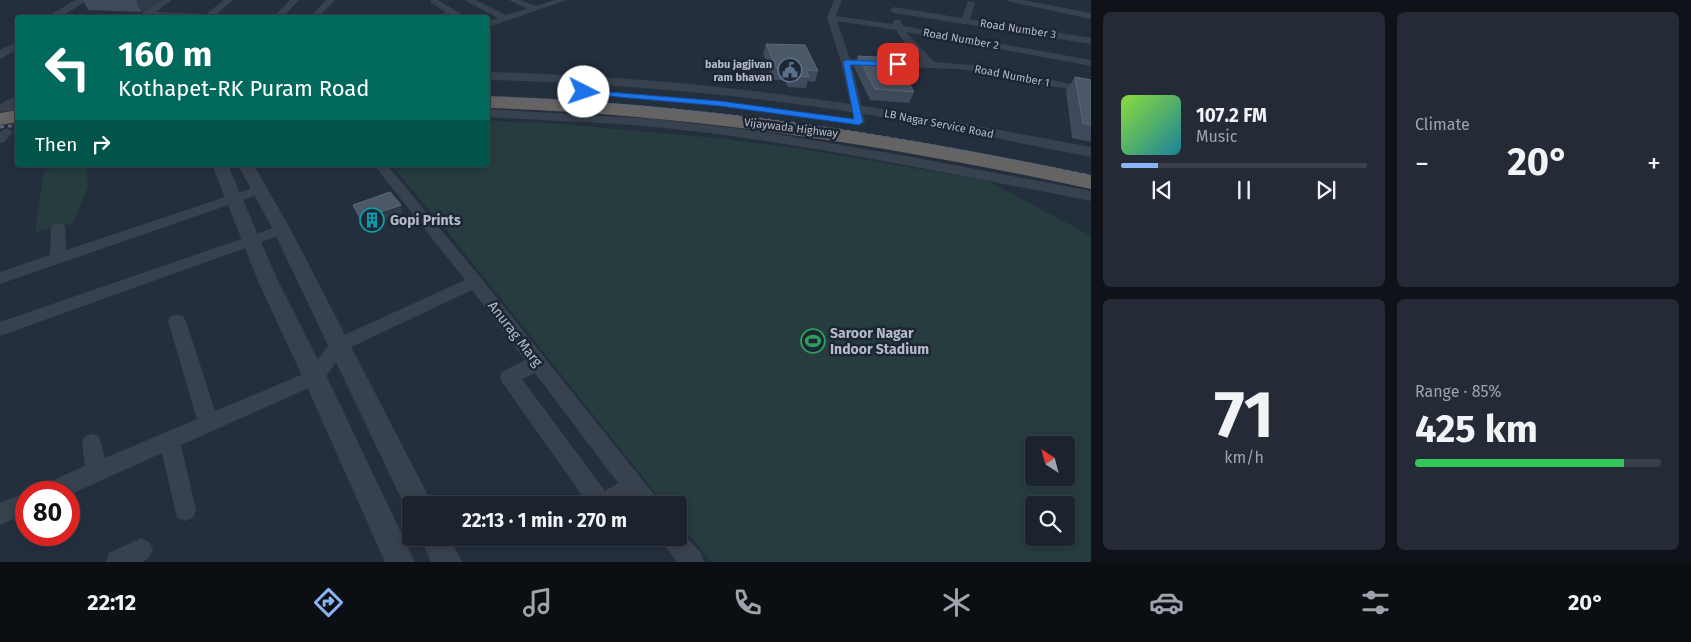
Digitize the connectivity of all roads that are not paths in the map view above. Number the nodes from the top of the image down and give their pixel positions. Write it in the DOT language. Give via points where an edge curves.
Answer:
graph roads {
  1 [pos="83,0"];
  2 [pos="94,0"];
  3 [pos="168,0"];
  4 [pos="229,0"];
  5 [pos="296,0"];
  6 [pos="331,0"];
  7 [pos="468,0"];
  8 [pos="513,0"];
  9 [pos="563,0"];
  10 [pos="838,0"];
  11 [pos="893,0"];
  12 [pos="1012,0"];
  13 [pos="1061,0"];
  14 [pos="434,1"];
  15 [pos="971,3"];
  16 [pos="536,9"];
  17 [pos="1056,9"];
  18 [pos="894,10"];
  19 [pos="454,12"];
  20 [pos="56,15"];
  21 [pos="67,15"];
  22 [pos="146,15"];
  23 [pos="210,15"];
  24 [pos="280,15"];
  25 [pos="316,15"];
  26 [pos="444,15"];
  27 [pos="459,15"];
  28 [pos="1091,16"];
  29 [pos="505,18"];
  30 [pos="831,18"];
  31 [pos="966,21"];
  32 [pos="490,23"];
  33 [pos="899,28"];
  34 [pos="15,39"];
  35 [pos="1091,41"];
  36 [pos="15,46"];
  37 [pos="0,48"];
  38 [pos="0,55"];
  39 [pos="846,62"];
  40 [pos="1091,63"];
  41 [pos="932,66"];
  42 [pos="490,76"];
  43 [pos="490,89"];
  44 [pos="1091,91"];
  45 [pos="521,96"];
  46 [pos="490,102"];
  47 [pos="15,104"];
  48 [pos="15,110"];
  49 [pos="490,114"];
  50 [pos="858,116"];
  51 [pos="6,123"];
  52 [pos="1091,152"];
  53 [pos="1032,160"];
  54 [pos="1091,164"];
  55 [pos="221,167"];
  56 [pos="247,167"];
  57 [pos="382,167"];
  58 [pos="1077,173"];
  59 [pos="258,190"];
  60 [pos="1091,196"];
  61 [pos="233,199"];
  62 [pos="58,227"];
  63 [pos="282,230"];
  64 [pos="252,240"];
  65 [pos="58,258"];
  66 [pos="0,278"];
  67 [pos="475,282"];
  68 [pos="177,321"];
  69 [pos="0,329"];
  70 [pos="339,344"];
  71 [pos="537,363"];
  72 [pos="315,377"];
  73 [pos="209,424"];
  74 [pos="170,441"];
  75 [pos="92,444"];
  76 [pos="97,473"];
  77 [pos="77,481"];
  78 [pos="633,486"];
  79 [pos="414,496"];
  80 [pos="596,496"];
  81 [pos="617,496"];
  82 [pos="641,496"];
  83 [pos="15,508"];
  84 [pos="185,510"];
  85 [pos="0,514"];
  86 [pos="439,546"];
  87 [pos="679,546"];
  88 [pos="141,550"];
  89 [pos="118,562"];
  90 [pos="400,562"];
  91 [pos="447,562"];
  92 [pos="692,562"];
  1 -- 20 [label="street"];
  2 -- 21 [label="street"];
  3 -- 22 [label="street"];
  4 -- 23 [label="street"];
  5 -- 24 [label="street"];
  6 -- 25 [label="street"];
  7 -- 29 [label="street"];
  8 -- 16 [label="street"];
  9 -- 16 [label="street"];
  10 -- 30 [label="street"];
  11 -- 18 [label="street"];
  12 -- 17 [label="street"];
  13 -- 17 [label="street"];
  14 -- 19 [label="street"];
  15 -- 31 [label="street"];
  16 -- 29 [label="street"];
  17 -- 28 [label="street"];
  18 -- 31 [label="street, Road Number 3"];
  18 -- 33 [label="street"];
  19 -- 26 [label="street"];
  19 -- 27 [label="street"];
  29 -- 32 [label="street"];
  30 -- 33 [label="street, Road Number 2"];
  30 -- 39 [label="street"];
  31 -- 35 [label="street, Road Number 3" via="1032,26"];
  33 -- 40 [label="street, Road Number 2"];
  33 -- 41 [label="street" via="912,47"];
  34 -- 37 [label="street"];
  36 -- 38 [label="street"];
  39 -- 41 [label="street, Road Number 1"];
  39 -- 50 [label="street"];
  41 -- 44 [label="street, Road Number 1" via="984,69"];
  42 -- 50 [label="street, LB Nagar Service Road" via="683,87"];
  43 -- 45 [label="highway, Vijaywada Highway"];
  45 -- 46 [label="highway, Vijaywada Highway"];
  45 -- 50 [label="highway, Vijaywada Highway" via="666,98"];
  45 -- 53 [label="highway, Vijaywada Highway"];
  47 -- 51 [label="street"];
  48 -- 51 [label="street"];
  49 -- 60 [label="street" via="710,129"];
  50 -- 52 [label="street, LB Nagar Service Road"];
  50 -- 53 [label="highway, Vijaywada Highway"];
  53 -- 58 [label="highway, Vijaywada Highway"];
  54 -- 58 [label="highway, Vijaywada Highway"];
  55 -- 61 [label="street"];
  56 -- 59 [label="street"];
  57 -- 67 [label="street, Anurag Marg"];
  59 -- 61 [label="street"];
  59 -- 63 [label="street"];
  61 -- 64 [label="street"];
  61 -- 65 [label="street"];
  62 -- 65 [label="street"];
  63 -- 64 [label="street"];
  63 -- 70 [label="street"];
  64 -- 69 [label="street"];
  64 -- 72 [label="street"];
  65 -- 66 [label="street"];
  67 -- 70 [label="street"];
  67 -- 71 [label="street, Anurag Marg"];
  68 -- 73 [label="street"];
  70 -- 72 [label="street"];
  70 -- 79 [label="street"];
  71 -- 78 [label="street, Anurag Marg"];
  71 -- 80 [label="street" via="509,377"];
  72 -- 73 [label="street"];
  72 -- 90 [label="street"];
  73 -- 74 [label="street"];
  74 -- 76 [label="street"];
  74 -- 84 [label="street"];
  75 -- 76 [label="street"];
  76 -- 77 [label="street"];
  78 -- 81 [label="street"];
  78 -- 82 [label="street, Anurag Marg"];
  83 -- 85 [label="street"];
  86 -- 91 [label="street"];
  87 -- 92 [label="street"];
  88 -- 89 [label="street"];
}
